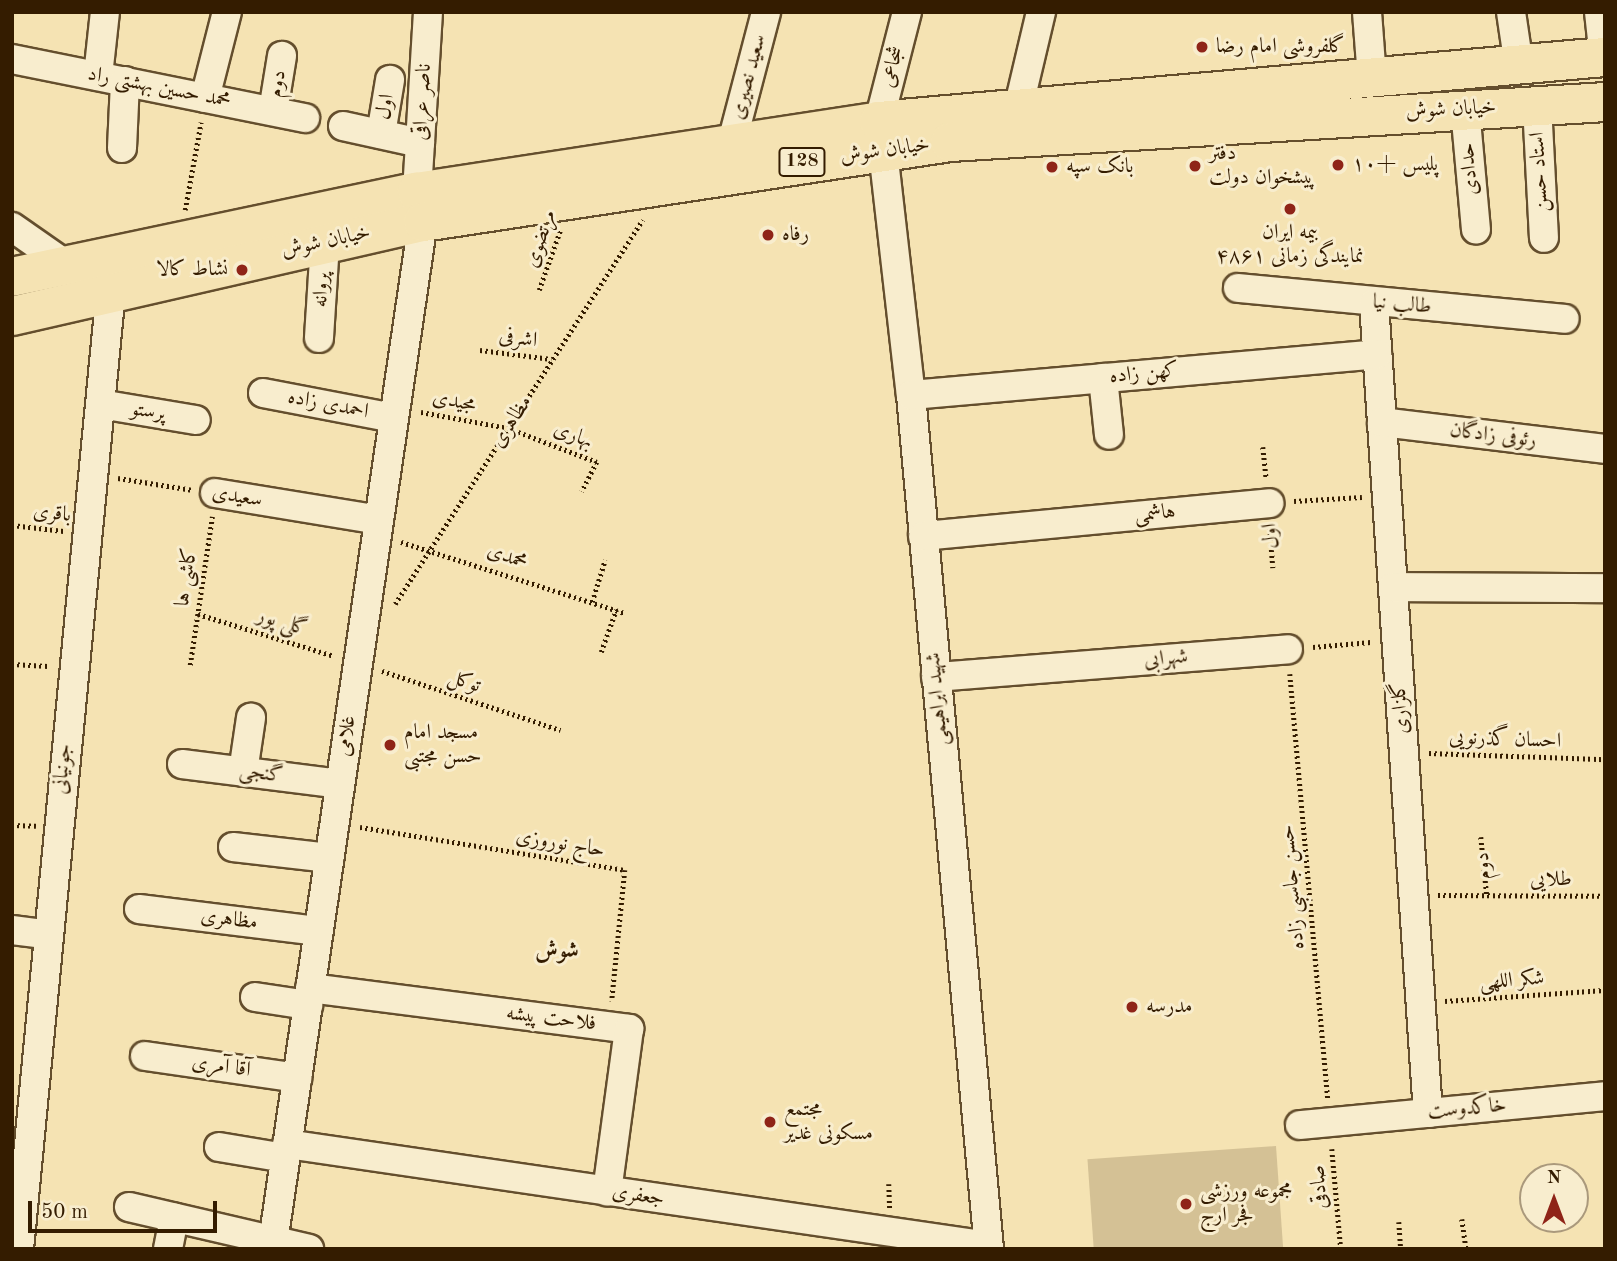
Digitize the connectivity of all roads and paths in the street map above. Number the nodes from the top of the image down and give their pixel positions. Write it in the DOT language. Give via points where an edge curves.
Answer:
graph roads {
  1 [pos="105,12"];
  2 [pos="228,12"];
  3 [pos="428,12"];
  4 [pos="766,12"];
  5 [pos="907,12"];
  6 [pos="1041,12"];
  7 [pos="1367,12"];
  8 [pos="1511,12"];
  9 [pos="1599,12"];
  10 [pos="282,56"];
  11 [pos="1604,57"];
  12 [pos="12,59"];
  13 [pos="1519,65"];
  14 [pos="111,78"];
  15 [pos="1372,78"];
  16 [pos="390,80"];
  17 [pos="205,98"];
  18 [pos="1605,102"];
  19 [pos="1020,105"];
  20 [pos="1537,106"];
  21 [pos="1465,109"];
  22 [pos="273,111"];
  23 [pos="305,118"];
  24 [pos="343,126"];
  25 [pos="381,134"];
  26 [pos="881,136"];
  27 [pos="732,142"];
  28 [pos="420,143"];
  29 [pos="122,148"];
  30 [pos="667,181"];
  31 [pos="572,197"];
  32 [pos="420,207"];
  33 [pos="12,227"];
  34 [pos="1476,229"];
  35 [pos="1544,238"];
  36 [pos="180,239"];
  37 [pos="325,242"];
  38 [pos="65,264"];
  39 [pos="12,277"];
  40 [pos="1238,288"];
  41 [pos="111,290"];
  42 [pos="539,290"];
  43 [pos="1374,303"];
  44 [pos="12,316"];
  45 [pos="1565,320"];
  46 [pos="319,338"];
  47 [pos="480,350"];
  48 [pos="1377,354"];
  49 [pos="551,359"];
  50 [pos="1103,378"];
  51 [pos="263,393"];
  52 [pos="911,395"];
  53 [pos="100,404"];
  54 [pos="395,413"];
  55 [pos="196,420"];
  56 [pos="1382,422"];
  57 [pos="508,428"];
  58 [pos="1110,435"];
  59 [pos="1605,449"];
  60 [pos="95,475"];
  61 [pos="582,491"];
  62 [pos="215,493"];
  63 [pos="1386,495"];
  64 [pos="1269,503"];
  65 [pos="12,526"];
  66 [pos="378,529"];
  67 [pos="89,534"];
  68 [pos="923,537"];
  69 [pos="431,547"];
  70 [pos="605,560"];
  71 [pos="1273,568"];
  72 [pos="1393,587"];
  73 [pos="1605,588"];
  74 [pos="592,603"];
  75 [pos="616,611"];
  76 [pos="625,613"];
  77 [pos="198,614"];
  78 [pos="387,617"];
  79 [pos="1396,640"];
  80 [pos="1288,649"];
  81 [pos="601,652"];
  82 [pos="358,663"];
  83 [pos="12,664"];
  84 [pos="190,665"];
  85 [pos="74,668"];
  86 [pos="936,677"];
  87 [pos="251,718"];
  88 [pos="560,730"];
  89 [pos="1404,752"];
  90 [pos="1605,759"];
  91 [pos="182,764"];
  92 [pos="243,772"];
  93 [pos="340,784"];
  94 [pos="334,822"];
  95 [pos="1481,837"];
  96 [pos="233,847"];
  97 [pos="329,858"];
  98 [pos="1414,895"];
  99 [pos="1487,896"];
  100 [pos="1605,896"];
  101 [pos="139,909"];
  102 [pos="12,930"];
  103 [pos="319,931"];
  104 [pos="45,934"];
  105 [pos="1605,990"];
  106 [pos="309,996"];
  107 [pos="255,997"];
  108 [pos="1421,1003"];
  109 [pos="610,1027"];
  110 [pos="145,1056"];
  111 [pos="297,1078"];
  112 [pos="1605,1096"];
  113 [pos="1428,1113"];
  114 [pos="1330,1122"];
  115 [pos="1300,1125"];
  116 [pos="219,1147"];
  117 [pos="286,1151"];
  118 [pos="607,1192"];
  119 [pos="129,1207"];
  120 [pos="174,1218"];
  121 [pos="1462,1219"];
  122 [pos="1399,1222"];
  123 [pos="273,1244"];
  124 [pos="988,1247"];
  125 [pos="19,1249"];
  126 [pos="168,1249"];
  127 [pos="309,1249"];
  128 [pos="1341,1249"];
  129 [pos="1401,1249"];
  130 [pos="1466,1249"];
  1 -- 14 [label="street"];
  2 -- 17 [label="street"];
  3 -- 28 [label="street, ناصر عراقی"];
  4 -- 27 [label="street, سعید نصیری"];
  5 -- 26 [label="street, شجاعی"];
  6 -- 19 [label="street"];
  7 -- 15 [label="street"];
  8 -- 13 [label="street"];
  9 -- 11 [label="street"];
  10 -- 22 [label="street, دوم"];
  11 -- 13 [label="main road, خیابان شوش / 128"];
  12 -- 14 [label="street, محمد حسین بهشتی راد"];
  13 -- 15 [label="main road, خیابان شوش / 128"];
  14 -- 17 [label="street, محمد حسین بهشتی راد"];
  14 -- 29 [label="street"];
  15 -- 19 [label="main road, خیابان شوش / 128"];
  16 -- 25 [label="street, اول"];
  17 -- 22 [label="street, محمد حسین بهشتی راد"];
  17 -- 36 [label="path"];
  18 -- 20 [label="main road, خیابان شوش / 128"];
  19 -- 26 [label="main road, خیابان شوش / 128"];
  20 -- 21 [label="main road, خیابان شوش / 128"];
  20 -- 35 [label="street, استاد حسن"];
  21 -- 26 [label="main road, خیابان شوش / 128"];
  21 -- 34 [label="street, حدادی"];
  22 -- 23 [label="street, محمد حسین بهشتی راد"];
  24 -- 25 [label="street"];
  25 -- 28 [label="street"];
  26 -- 27 [label="main road, خیابان شوش / 128"];
  26 -- 30 [label="main road, خیابان شوش / 128"];
  26 -- 52 [label="street, شهید ابراهیمی"];
  27 -- 32 [label="main road, خیابان شوش / 128"];
  28 -- 32 [label="street, ناصر عراقی"];
  30 -- 31 [label="main road, خیابان شوش / 128"];
  30 -- 49 [label="path, مظاهری"];
  31 -- 32 [label="main road, خیابان شوش / 128"];
  31 -- 42 [label="path, مرتضوی"];
  32 -- 36 [label="main road, خیابان شوش / 128"];
  32 -- 37 [label="main road, خیابان شوش / 128"];
  32 -- 54 [label="street, غلامی"];
  33 -- 38 [label="street"];
  36 -- 38 [label="main road, خیابان شوش / 128"];
  37 -- 41 [label="main road, خیابان شوش / 128"];
  37 -- 46 [label="street, پروانه"];
  38 -- 39 [label="main road, خیابان شوش / 128"];
  40 -- 43 [label="street, طالب نیا"];
  41 -- 44 [label="main road, خیابان شوش / 128"];
  41 -- 53 [label="street, جونیانی"];
  43 -- 45 [label="street, طالب نیا"];
  43 -- 48 [label="street, گلزاری"];
  47 -- 49 [label="path, اشرفی"];
  48 -- 50 [label="street, کهن زاده"];
  48 -- 56 [label="street, گلزاری"];
  49 -- 57 [label="path, مظاهری"];
  50 -- 52 [label="street, کهن زاده"];
  50 -- 58 [label="street"];
  51 -- 54 [label="street, احمدی زاده"];
  52 -- 68 [label="street, شهید ابراهیمی"];
  53 -- 55 [label="street, پرستو"];
  53 -- 60 [label="street, جونیانی"];
  54 -- 57 [label="path, مجیدی"];
  54 -- 66 [label="street, غلامی"];
  56 -- 59 [label="street, رئوفی زادگان"];
  56 -- 63 [label="street, گلزاری"];
  57 -- 61 [label="path, بهاری" via="597,462"];
  57 -- 69 [label="path, مظاهری"];
  60 -- 62 [label="path, سعیدی"];
  60 -- 67 [label="street, جونیانی"];
  62 -- 66 [label="street, سعیدی"];
  62 -- 77 [label="path, کاشی ها"];
  63 -- 64 [label="path"];
  63 -- 72 [label="street, گلزاری"];
  64 -- 68 [label="street, هاشمی"];
  64 -- 71 [label="path, اول"];
  65 -- 67 [label="path, باقری"];
  66 -- 69 [label="path, محمدی"];
  66 -- 82 [label="street, غلامی"];
  67 -- 85 [label="street, جونیانی"];
  68 -- 86 [label="street, شهید ابراهیمی"];
  69 -- 74 [label="path, محمدی"];
  69 -- 78 [label="path, مظاهری"];
  70 -- 74 [label="path"];
  72 -- 73 [label="street"];
  72 -- 79 [label="street, گلزاری"];
  74 -- 75 [label="path, محمدی"];
  75 -- 76 [label="path, محمدی"];
  75 -- 81 [label="path"];
  77 -- 82 [label="path, گلی پور"];
  77 -- 84 [label="path, کاشی ها"];
  79 -- 80 [label="path"];
  79 -- 89 [label="street, گلزاری"];
  80 -- 86 [label="street, شهرابی"];
  80 -- 114 [label="path, حسن جاسبی زاده"];
  82 -- 88 [label="path, توکل"];
  82 -- 93 [label="street, غلامی"];
  83 -- 85 [label="path"];
  85 -- 104 [label="street, جونیانی"];
  86 -- 124 [label="street, شهید ابراهیمی"];
  87 -- 92 [label="street"];
  89 -- 90 [label="path, احسان گذرنویی"];
  89 -- 98 [label="street, گلزاری"];
  91 -- 92 [label="street, گنجی"];
  92 -- 93 [label="street, گنجی"];
  93 -- 94 [label="street, غلامی"];
  94 -- 97 [label="street, غلامی"];
  94 -- 109 [label="path, حاج نوروزی" via="625,870"];
  95 -- 99 [label="path, دوم"];
  96 -- 97 [label="street"];
  97 -- 103 [label="street, غلامی"];
  98 -- 99 [label="path, طلایی"];
  98 -- 108 [label="street, گلزاری"];
  99 -- 100 [label="path, طلایی"];
  101 -- 103 [label="street, مظاهری"];
  102 -- 104 [label="street"];
  103 -- 106 [label="street, غلامی"];
  104 -- 125 [label="street, جونیانی"];
  105 -- 108 [label="path, شکر اللهی"];
  106 -- 107 [label="street, فلاحت پیشه"];
  106 -- 109 [label="street, فلاحت پیشه"];
  106 -- 111 [label="street, غلامی"];
  108 -- 113 [label="street, گلزاری"];
  109 -- 118 [label="street, فلاحت پیشه" via="629,1029"];
  110 -- 111 [label="street, آقا آمری"];
  111 -- 117 [label="street, غلامی"];
  112 -- 113 [label="street, خاکدوست"];
  113 -- 114 [label="street, خاکدوست"];
  114 -- 115 [label="street, خاکدوست"];
  114 -- 128 [label="path, صادقی"];
  116 -- 117 [label="street, جعفری"];
  117 -- 118 [label="street, جعفری"];
  117 -- 123 [label="street, غلامی"];
  118 -- 124 [label="street, جعفری"];
  119 -- 120 [label="street"];
  120 -- 123 [label="street"];
  120 -- 126 [label="street"];
  121 -- 130 [label="path"];
  122 -- 129 [label="path"];
  123 -- 127 [label="street"];
}
